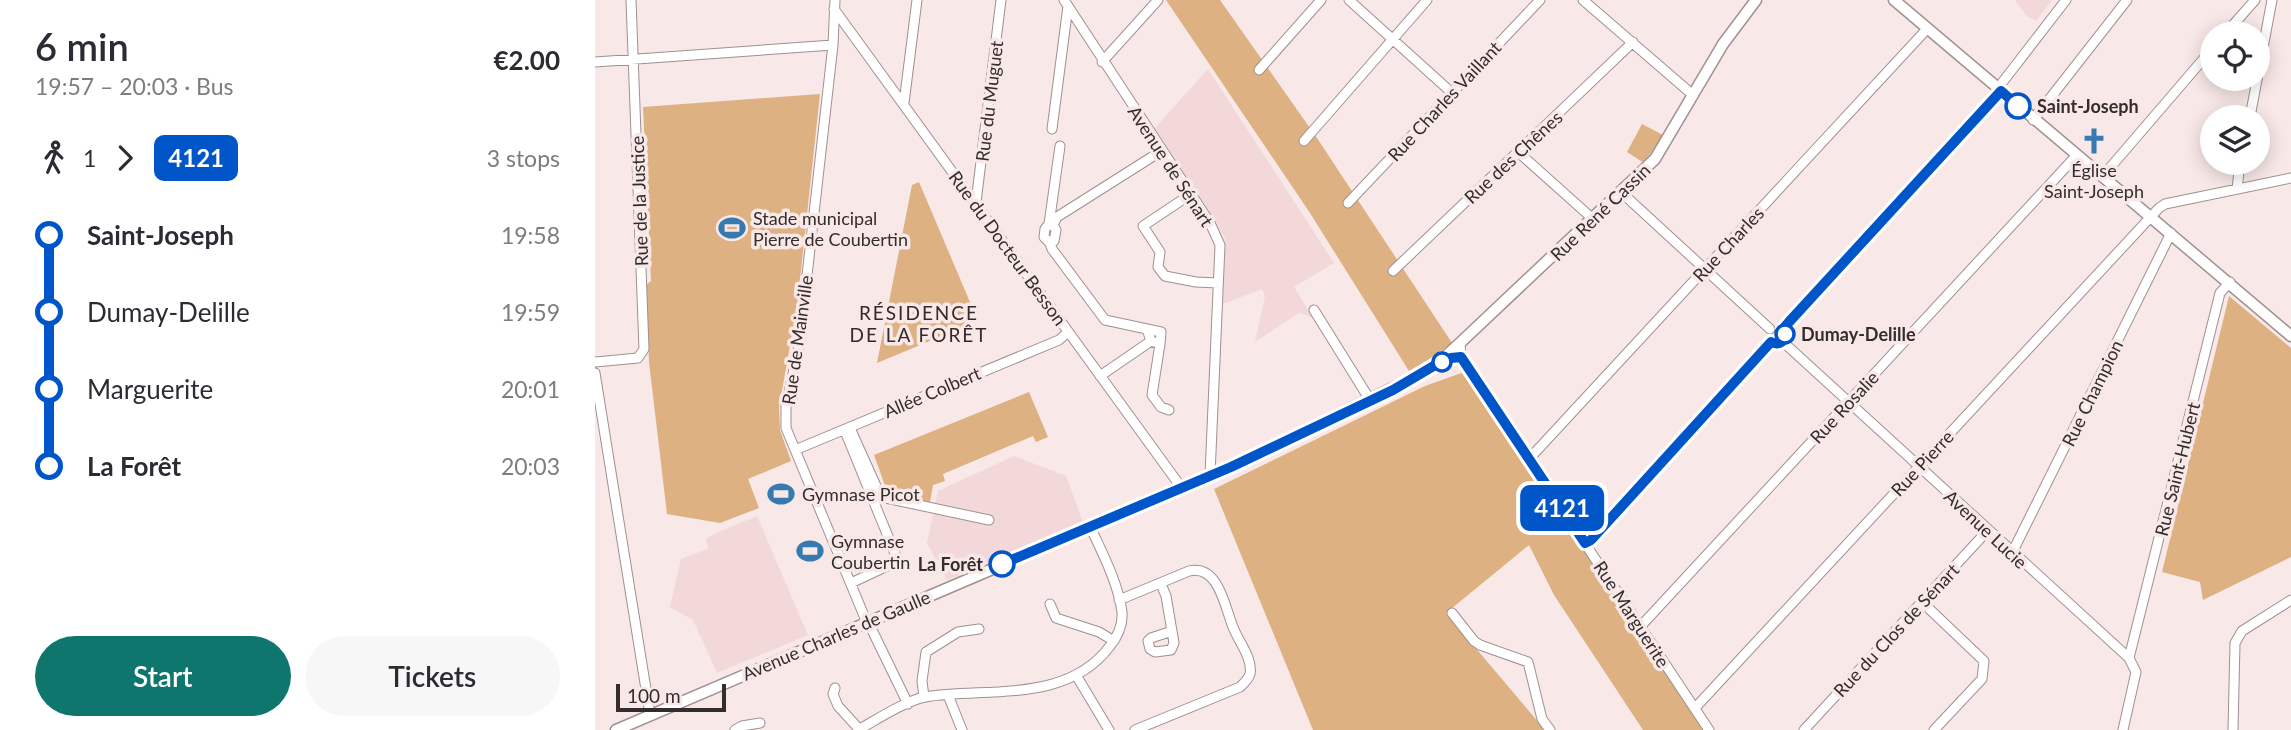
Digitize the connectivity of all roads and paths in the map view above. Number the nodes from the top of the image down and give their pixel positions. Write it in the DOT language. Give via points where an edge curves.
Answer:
graph roads {
  1 [pos="631,0"];
  2 [pos="916,0"];
  3 [pos="1001,0"];
  4 [pos="1159,0"];
  5 [pos="1321,0"];
  6 [pos="1349,0"];
  7 [pos="1427,0"];
  8 [pos="1541,0"];
  9 [pos="1583,0"];
  10 [pos="1756,0"];
  11 [pos="1894,0"];
  12 [pos="2066,0"];
  13 [pos="2127,0"];
  14 [pos="2255,0"];
  15 [pos="2272,0"];
  16 [pos="1066,3"];
  17 [pos="835,4"];
  18 [pos="2237,21"];
  19 [pos="1927,29"];
  20 [pos="1393,40"];
  21 [pos="1633,42"];
  22 [pos="833,45"];
  23 [pos="634,60"];
  24 [pos="595,62"];
  25 [pos="1102,62"];
  26 [pos="2200,63"];
  27 [pos="1259,70"];
  28 [pos="1999,89"];
  29 [pos="1451,92"];
  30 [pos="1693,95"];
  31 [pos="904,103"];
  32 [pos="2252,105"];
  33 [pos="2033,120"];
  34 [pos="1052,129"];
  35 [pos="1304,141"];
  36 [pos="1158,145"];
  37 [pos="1060,146"];
  38 [pos="1517,151"];
  39 [pos="2076,156"];
  40 [pos="2239,175"];
  41 [pos="2102,177"];
  42 [pos="2291,178"];
  43 [pos="2237,189"];
  44 [pos="1621,192"];
  45 [pos="1191,194"];
  46 [pos="976,202"];
  47 [pos="1348,203"];
  48 [pos="2150,217"];
  49 [pos="1593,219"];
  50 [pos="1051,224"];
  51 [pos="2171,233"];
  52 [pos="1705,270"];
  53 [pos="1393,271"];
  54 [pos="2230,282"];
  55 [pos="1218,283"];
  56 [pos="1314,310"];
  57 [pos="1770,329"];
  58 [pos="1783,329"];
  59 [pos="1068,332"];
  60 [pos="2291,336"];
  61 [pos="1782,341"];
  62 [pos="1155,342"];
  63 [pos="1771,342"];
  64 [pos="1460,343"];
  65 [pos="1461,357"];
  66 [pos="595,362"];
  67 [pos="1437,364"];
  68 [pos="595,373"];
  69 [pos="1100,376"];
  70 [pos="1370,400"];
  71 [pos="1849,402"];
  72 [pos="1169,410"];
  73 [pos="848,429"];
  74 [pos="795,450"];
  75 [pos="1529,459"];
  76 [pos="1919,466"];
  77 [pos="1210,475"];
  78 [pos="1181,488"];
  79 [pos="989,520"];
  80 [pos="1090,526"];
  81 [pos="1988,530"];
  82 [pos="1585,543"];
  83 [pos="2012,553"];
  84 [pos="851,583"];
  85 [pos="1161,583"];
  86 [pos="1119,600"];
  87 [pos="2291,600"];
  88 [pos="1922,602"];
  89 [pos="1050,604"];
  90 [pos="1452,613"];
  91 [pos="1640,627"];
  92 [pos="870,628"];
  93 [pos="979,629"];
  94 [pos="1171,631"];
  95 [pos="1114,641"];
  96 [pos="2129,658"];
  97 [pos="1076,675"];
  98 [pos="835,688"];
  99 [pos="948,695"];
  100 [pos="923,697"];
  101 [pos="908,704"];
  102 [pos="1695,708"];
  103 [pos="650,713"];
  104 [pos="760,723"];
  105 [pos="639,725"];
  106 [pos="859,729"];
  107 [pos="616,730"];
  108 [pos="735,730"];
  109 [pos="962,730"];
  110 [pos="1109,730"];
  111 [pos="1135,730"];
  112 [pos="1550,730"];
  113 [pos="1709,730"];
  114 [pos="1804,730"];
  115 [pos="1934,730"];
  116 [pos="2123,730"];
  117 [pos="2233,730"];
  1 -- 23 [label="street, Rue de la Justice"];
  2 -- 31 [label="street"];
  3 -- 46 [label="street, Rue du Muguet"];
  4 -- 25 [label="street"];
  5 -- 27 [label="street"];
  6 -- 20 [label="street"];
  7 -- 20 [label="street"];
  8 -- 29 [label="street, Rue Charles Vaillant"];
  9 -- 21 [label="street"];
  10 -- 30 [label="main road, Rue René Cassin"];
  11 -- 19 [label="main road"];
  12 -- 28 [label="street"];
  13 -- 33 [label="street"];
  14 -- 18 [label="street"];
  15 -- 32 [label="street"];
  16 -- 25 [label="street, Avenue de Sénart"];
  16 -- 34 [label="street"];
  17 -- 22 [label="street, Rue de Mainville"];
  17 -- 31 [label="street, Rue du Docteur Besson"];
  19 -- 28 [label="main road"];
  19 -- 52 [label="street, Rue Charles"];
  20 -- 29 [label="street"];
  20 -- 35 [label="street"];
  21 -- 30 [label="street"];
  21 -- 38 [label="street, Rue des Chênes"];
  22 -- 23 [label="street"];
  22 -- 74 [label="street, Rue de Mainville" via="799,346 786,407 786,428"];
  23 -- 24 [label="street"];
  23 -- 66 [label="street, Rue de la Justice" via="644,349 638,358"];
  25 -- 36 [label="street, Avenue de Sénart"];
  26 -- 41 [label="street"];
  28 -- 33 [label="main road"];
  28 -- 58 [label="street"];
  29 -- 47 [label="street, Rue Charles Vaillant"];
  30 -- 44 [label="main road, Rue René Cassin" via="1655,159"];
  31 -- 46 [label="street, Rue du Docteur Besson"];
  33 -- 39 [label="main road"];
  36 -- 45 [label="street, Avenue de Sénart"];
  36 -- 50 [label="street" via="1155,155"];
  37 -- 50 [label="street"];
  38 -- 49 [label="street"];
  38 -- 53 [label="street, Rue des Chênes"];
  39 -- 41 [label="main road"];
  39 -- 71 [label="street, Rue Rosalie"];
  40 -- 43 [label="street"];
  41 -- 48 [label="main road"];
  42 -- 43 [label="street, Rue Pierre"];
  43 -- 48 [label="street, Rue Pierre" via="2165,204"];
  44 -- 49 [label="main road, Rue René Cassin"];
  44 -- 52 [label="street"];
  45 -- 55 [label="street, Avenue de Sénart" via="1220,245"];
  45 -- 55 [label="street" via="1143,226 1160,252 1158,267 1164,276"];
  46 -- 59 [label="street, Rue du Docteur Besson"];
  48 -- 51 [label="main road"];
  48 -- 76 [label="street, Rue Pierre"];
  49 -- 64 [label="main road, Rue René Cassin"];
  50 -- 62 [label="street" via="1055,235 1052,250 1105,320 1161,332"];
  51 -- 54 [label="main road"];
  51 -- 83 [label="street, Rue Champion"];
  52 -- 57 [label="street"];
  52 -- 75 [label="street, Rue Charles"];
  54 -- 60 [label="main road"];
  54 -- 96 [label="street, Rue Saint-Hubert" via="2220,293"];
  55 -- 77 [label="street, Avenue de Sénart"];
  56 -- 70 [label="street"];
  57 -- 58 [label="street"];
  57 -- 63 [label="street"];
  58 -- 61 [label="street"];
  59 -- 69 [label="street, Rue du Docteur Besson"];
  59 -- 73 [label="street, Allée Colbert" via="1059,340"];
  61 -- 63 [label="street"];
  61 -- 71 [label="street, Avenue Lucie"];
  62 -- 69 [label="street"];
  62 -- 72 [label="street" via="1152,395"];
  63 -- 82 [label="street"];
  64 -- 65 [label="street, Rue Marguerite"];
  64 -- 67 [label="main road, Rue René Cassin"];
  65 -- 67 [label="street"];
  65 -- 75 [label="street, Rue Marguerite"];
  67 -- 70 [label="main road, Avenue Charles de Gaulle"];
  68 -- 103 [label="street"];
  69 -- 78 [label="street, Rue du Docteur Besson"];
  70 -- 77 [label="main road, Avenue Charles de Gaulle"];
  71 -- 76 [label="street, Avenue Lucie"];
  71 -- 91 [label="street, Rue Rosalie"];
  73 -- 74 [label="street, Allée Colbert"];
  73 -- 79 [label="street" via="881,497"];
  73 -- 84 [label="street" via="898,561"];
  74 -- 84 [label="street, Rue de Mainville"];
  75 -- 82 [label="street, Rue Marguerite"];
  76 -- 81 [label="street, Avenue Lucie"];
  76 -- 102 [label="street, Rue Pierre"];
  77 -- 78 [label="main road, Avenue Charles de Gaulle"];
  78 -- 80 [label="main road, Avenue Charles de Gaulle"];
  80 -- 86 [label="street"];
  80 -- 92 [label="main road, Avenue Charles de Gaulle"];
  81 -- 83 [label="street, Avenue Lucie"];
  81 -- 88 [label="street, Rue du Clos de Sénart"];
  82 -- 91 [label="street, Rue Marguerite"];
  83 -- 96 [label="street, Avenue Lucie"];
  84 -- 92 [label="street, Rue de Mainville"];
  85 -- 86 [label="street"];
  85 -- 94 [label="street"];
  85 -- 111 [label="street" via="1196,569 1211,577 1221,590 1250,672 1240,687"];
  86 -- 95 [label="street" via="1121,629"];
  87 -- 117 [label="street" via="2242,631 2235,643"];
  88 -- 114 [label="street, Rue du Clos de Sénart"];
  88 -- 115 [label="street" via="1984,662 1982,679"];
  89 -- 95 [label="street" via="1056,618"];
  90 -- 112 [label="street" via="1474,641 1528,662 1542,719"];
  91 -- 102 [label="street, Rue Marguerite"];
  92 -- 101 [label="street, Rue de Mainville"];
  92 -- 103 [label="main road, Avenue Charles de Gaulle"];
  93 -- 100 [label="street" via="958,632 926,652"];
  95 -- 97 [label="street" via="1105,654"];
  96 -- 116 [label="street, Rue Saint-Hubert" via="2136,672"];
  97 -- 99 [label="street" via="1029,690"];
  97 -- 110 [label="street"];
  98 -- 106 [label="street" via="838,706"];
  99 -- 100 [label="street"];
  99 -- 109 [label="street"];
  100 -- 101 [label="street"];
  101 -- 106 [label="street"];
  102 -- 113 [label="street, Rue Marguerite"];
  103 -- 105 [label="main road, Avenue Charles de Gaulle"];
  104 -- 108 [label="street"];
  105 -- 107 [label="main road, Avenue Charles de Gaulle"];
}
